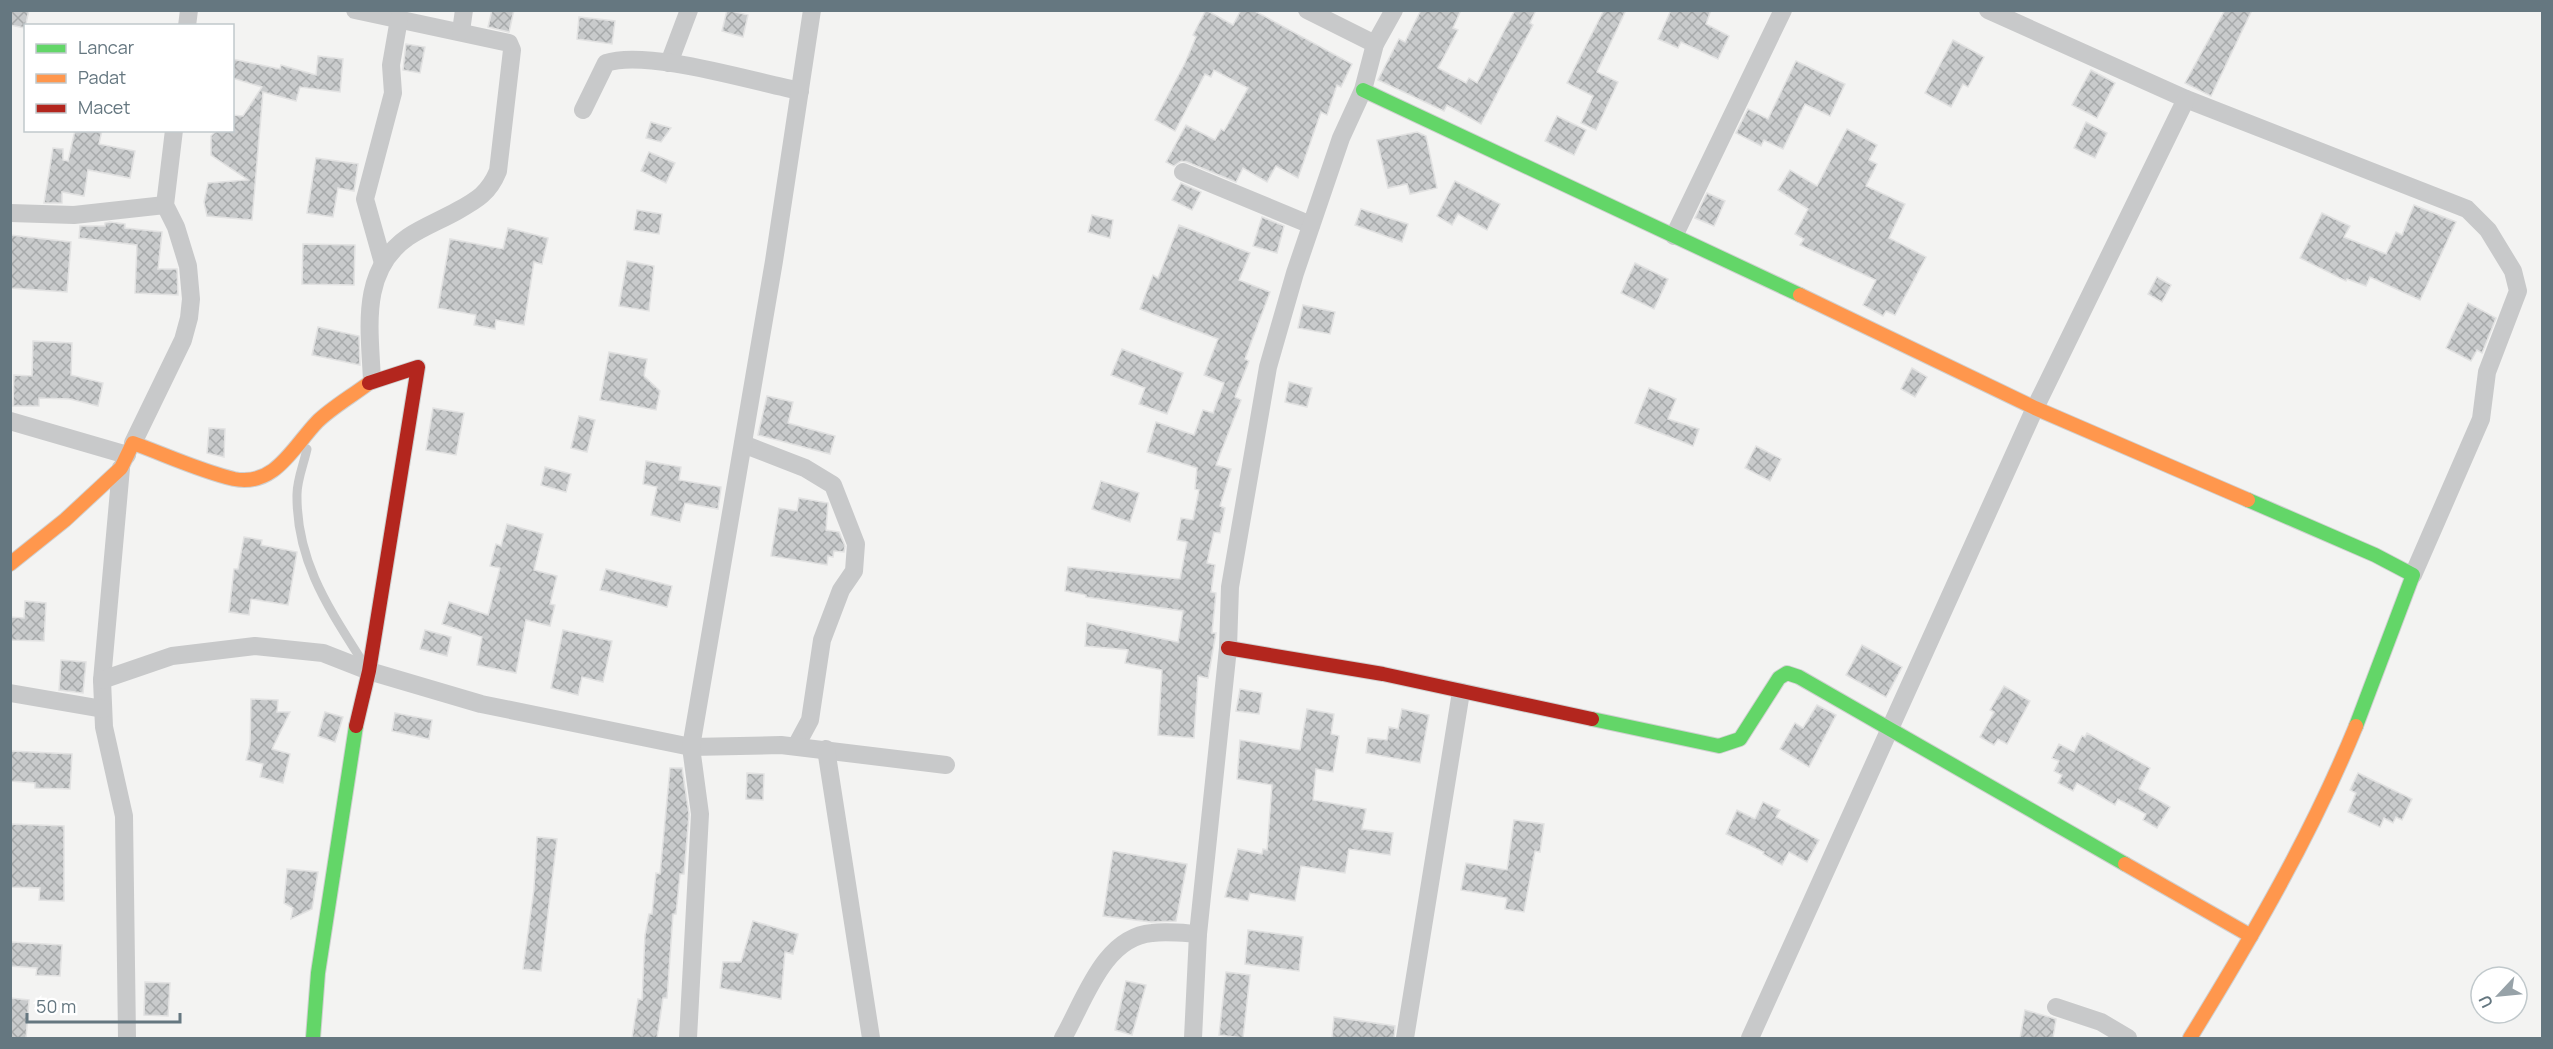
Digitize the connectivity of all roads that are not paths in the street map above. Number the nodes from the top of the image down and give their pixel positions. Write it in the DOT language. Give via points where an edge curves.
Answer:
graph roads {
  1 [pos="355,10"];
  2 [pos="464,10"];
  3 [pos="688,10"];
  4 [pos="812,10"];
  5 [pos="1307,10"];
  6 [pos="1394,10"];
  7 [pos="1783,10"];
  8 [pos="1988,10"];
  9 [pos="399,19"];
  10 [pos="461,31"];
  11 [pos="1375,44"];
  12 [pos="669,63"];
  13 [pos="1363,90"];
  14 [pos="800,91"];
  15 [pos="2186,99"];
  16 [pos="583,110"];
  17 [pos="174,132"];
  18 [pos="1183,172"];
  19 [pos="165,205"];
  20 [pos="10,213"];
  21 [pos="1311,225"];
  22 [pos="1674,236"];
  23 [pos="383,263"];
  24 [pos="372,381"];
  25 [pos="2035,408"];
  26 [pos="10,421"];
  27 [pos="317,422"];
  28 [pos="743,444"];
  29 [pos="127,455"];
  30 [pos="10,564"];
  31 [pos="2413,575"];
  32 [pos="1228,648"];
  33 [pos="369,671"];
  34 [pos="102,680"];
  35 [pos="1461,692"];
  36 [pos="10,693"];
  37 [pos="103,709"];
  38 [pos="1891,729"];
  39 [pos="796,746"];
  40 [pos="692,747"];
  41 [pos="826,749"];
  42 [pos="946,765"];
  43 [pos="1198,934"];
  44 [pos="2251,936"];
  45 [pos="2056,1007"];
  46 [pos="127,1038"];
  47 [pos="313,1038"];
  48 [pos="688,1038"];
  49 [pos="871,1038"];
  50 [pos="1063,1038"];
  51 [pos="1193,1038"];
  52 [pos="1405,1038"];
  53 [pos="1750,1038"];
  54 [pos="2128,1038"];
  55 [pos="2190,1038"];
  1 -- 9 [label="street"];
  2 -- 10 [label="street"];
  3 -- 12 [label="street"];
  4 -- 14 [label="street"];
  5 -- 11 [label="street"];
  6 -- 11 [label="street"];
  7 -- 22 [label="street"];
  8 -- 15 [label="street"];
  9 -- 10 [label="street"];
  9 -- 23 [label="street" via="391,64 393,93 365,199"];
  10 -- 23 [label="street" via="512,47 498,171 482,198 408,238"];
  11 -- 13 [label="street"];
  12 -- 14 [label="street"];
  12 -- 16 [label="street" via="618,59 606,63"];
  13 -- 21 [label="street" via="1341,138"];
  13 -- 22 [label="street"];
  14 -- 28 [label="street"];
  15 -- 25 [label="street"];
  15 -- 31 [label="street" via="2467,209 2488,230 2513,271 2518,291 2487,372 2481,419"];
  17 -- 19 [label="street"];
  18 -- 21 [label="street"];
  19 -- 20 [label="street" via="74,215"];
  19 -- 29 [label="street" via="188,266 189,318 183,340"];
  21 -- 32 [label="street" via="1268,367 1230,587"];
  22 -- 25 [label="street"];
  23 -- 24 [label="street" via="378,268 369,307"];
  24 -- 27 [label="street"];
  24 -- 33 [label="street" via="418,367"];
  25 -- 31 [label="street"];
  25 -- 38 [label="street"];
  26 -- 29 [label="street"];
  27 -- 29 [label="street" via="292,454 259,478 235,479"];
  27 -- 33 [label="lane" via="297,493 303,544 318,590"];
  28 -- 39 [label="street" via="805,468 833,485 856,544 854,571 841,590 822,640 810,720"];
  28 -- 40 [label="street"];
  29 -- 30 [label="street" via="65,520"];
  29 -- 34 [label="street"];
  31 -- 44 [label="street" via="2365,707 2316,817"];
  32 -- 35 [label="street" via="1294,657"];
  32 -- 43 [label="street"];
  33 -- 34 [label="street" via="323,653 255,646 172,656"];
  33 -- 40 [label="street" via="481,704"];
  33 -- 47 [label="street" via="351,749 318,973"];
  34 -- 37 [label="street"];
  35 -- 38 [label="street" via="1719,746 1740,739 1779,678 1787,674"];
  35 -- 52 [label="street"];
  36 -- 37 [label="street"];
  37 -- 46 [label="street" via="124,816"];
  38 -- 44 [label="street"];
  38 -- 53 [label="street"];
  39 -- 40 [label="street"];
  39 -- 41 [label="street"];
  40 -- 48 [label="street" via="700,814"];
  41 -- 42 [label="street"];
  41 -- 49 [label="street"];
  43 -- 50 [label="street" via="1150,933 1128,940 1102,965"];
  43 -- 51 [label="street"];
  44 -- 55 [label="street"];
  45 -- 54 [label="street" via="2101,1023"];
}
